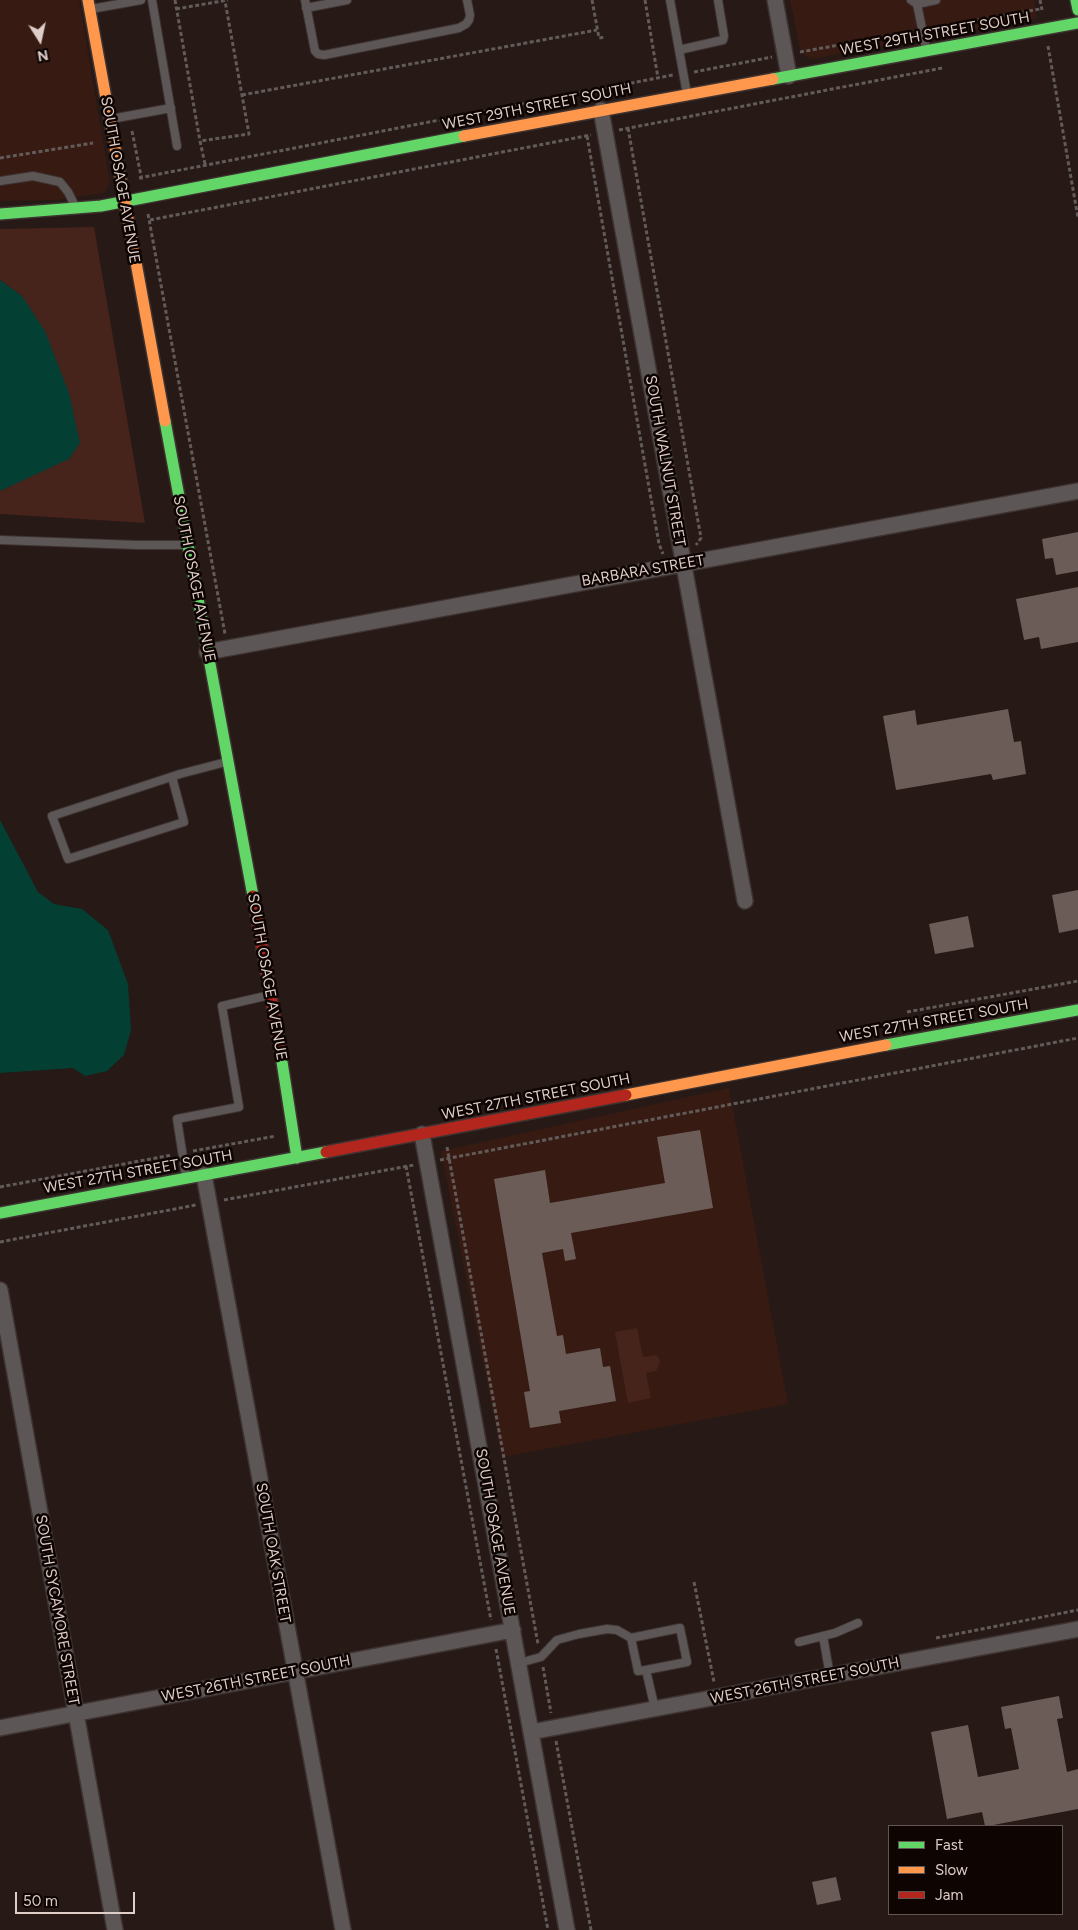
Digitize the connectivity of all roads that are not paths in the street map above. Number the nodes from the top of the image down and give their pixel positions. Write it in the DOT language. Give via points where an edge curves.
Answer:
graph roads {
  1 [pos="141,0"];
  2 [pos="152,0"];
  3 [pos="348,0"];
  4 [pos="467,0"];
  5 [pos="670,0"];
  6 [pos="718,0"];
  7 [pos="775,0"];
  8 [pos="936,0"];
  9 [pos="1076,0"];
  10 [pos="914,2"];
  11 [pos="89,4"];
  12 [pos="306,4"];
  13 [pos="1078,10"];
  14 [pos="1078,23"];
  15 [pos="679,50"];
  16 [pos="926,51"];
  17 [pos="789,76"];
  18 [pos="687,94"];
  19 [pos="171,108"];
  20 [pos="601,110"];
  21 [pos="109,119"];
  22 [pos="178,146"];
  23 [pos="0,182"];
  24 [pos="124,202"];
  25 [pos="76,208"];
  26 [pos="0,214"];
  27 [pos="1078,491"];
  28 [pos="0,540"];
  29 [pos="187,545"];
  30 [pos="684,564"];
  31 [pos="207,652"];
  32 [pos="228,761"];
  33 [pos="172,777"];
  34 [pos="745,901"];
  35 [pos="272,995"];
  36 [pos="1078,1010"];
  37 [pos="422,1134"];
  38 [pos="297,1158"];
  39 [pos="204,1175"];
  40 [pos="187,1178"];
  41 [pos="0,1213"];
  42 [pos="0,1290"];
  43 [pos="858,1623"];
  44 [pos="1078,1629"];
  45 [pos="513,1630"];
  46 [pos="823,1636"];
  47 [pos="631,1638"];
  48 [pos="799,1642"];
  49 [pos="519,1663"];
  50 [pos="646,1670"];
  51 [pos="295,1672"];
  52 [pos="830,1676"];
  53 [pos="655,1709"];
  54 [pos="76,1714"];
  55 [pos="0,1728"];
  56 [pos="531,1732"];
  57 [pos="116,1930"];
  58 [pos="343,1930"];
  59 [pos="567,1930"];
  1 -- 11 [label="lane"];
  2 -- 19 [label="lane"];
  3 -- 12 [label="lane"];
  4 -- 12 [label="lane" via="469,20 459,28 324,54 315,51"];
  5 -- 15 [label="lane"];
  6 -- 15 [label="lane" via="723,40"];
  7 -- 17 [label="street"];
  8 -- 10 [label="lane"];
  9 -- 13 [label="street"];
  10 -- 16 [label="lane"];
  11 -- 21 [label="street, SOUTH OSAGE AVENUE"];
  14 -- 16 [label="street, WEST 29TH STREET SOUTH"];
  15 -- 18 [label="lane"];
  16 -- 17 [label="street, WEST 29TH STREET SOUTH"];
  17 -- 18 [label="street, WEST 29TH STREET SOUTH"];
  18 -- 20 [label="street, WEST 29TH STREET SOUTH"];
  19 -- 21 [label="lane"];
  19 -- 22 [label="lane"];
  20 -- 24 [label="street, WEST 29TH STREET SOUTH"];
  20 -- 30 [label="street, SOUTH WALNUT STREET"];
  21 -- 24 [label="street, SOUTH OSAGE AVENUE"];
  23 -- 25 [label="lane" via="33,176 60,182"];
  24 -- 25 [label="street, WEST 29TH STREET SOUTH"];
  24 -- 29 [label="street, SOUTH OSAGE AVENUE"];
  25 -- 26 [label="street, WEST 29TH STREET SOUTH"];
  27 -- 30 [label="street, BARBARA STREET"];
  28 -- 29 [label="lane"];
  29 -- 31 [label="street, SOUTH OSAGE AVENUE"];
  30 -- 31 [label="street, BARBARA STREET"];
  30 -- 34 [label="street, SOUTH WALNUT STREET"];
  31 -- 32 [label="street, SOUTH OSAGE AVENUE"];
  32 -- 33 [label="lane"];
  32 -- 35 [label="street, SOUTH OSAGE AVENUE"];
  33 -- 33 [label="lane" via="52,816 68,858 184,822"];
  35 -- 38 [label="street, SOUTH OSAGE AVENUE"];
  35 -- 40 [label="lane" via="222,1006 239,1107 177,1119"];
  36 -- 37 [label="street, WEST 27TH STREET SOUTH"];
  37 -- 38 [label="street, WEST 27TH STREET SOUTH"];
  37 -- 45 [label="street, SOUTH OSAGE AVENUE"];
  38 -- 39 [label="street, WEST 27TH STREET SOUTH"];
  39 -- 40 [label="street, WEST 27TH STREET SOUTH"];
  39 -- 51 [label="street, SOUTH OAK STREET"];
  40 -- 41 [label="street, WEST 27TH STREET SOUTH"];
  42 -- 54 [label="street, SOUTH SYCAMORE STREET"];
  43 -- 46 [label="lane"];
  44 -- 52 [label="street, WEST 26TH STREET SOUTH"];
  45 -- 49 [label="street, SOUTH OSAGE AVENUE"];
  45 -- 51 [label="street, WEST 26TH STREET SOUTH"];
  46 -- 48 [label="lane"];
  46 -- 52 [label="lane"];
  47 -- 49 [label="lane" via="617,1630 572,1635 556,1640 541,1657"];
  47 -- 50 [label="lane" via="638,1671"];
  47 -- 50 [label="lane" via="680,1628 687,1662"];
  49 -- 56 [label="street, SOUTH OSAGE AVENUE"];
  50 -- 53 [label="lane"];
  51 -- 54 [label="street, WEST 26TH STREET SOUTH"];
  51 -- 58 [label="street, SOUTH OAK STREET"];
  52 -- 53 [label="street, WEST 26TH STREET SOUTH"];
  53 -- 56 [label="street, WEST 26TH STREET SOUTH"];
  54 -- 55 [label="street, WEST 26TH STREET SOUTH"];
  54 -- 57 [label="street, SOUTH SYCAMORE STREET"];
  56 -- 59 [label="street, SOUTH OSAGE AVENUE"];
}
